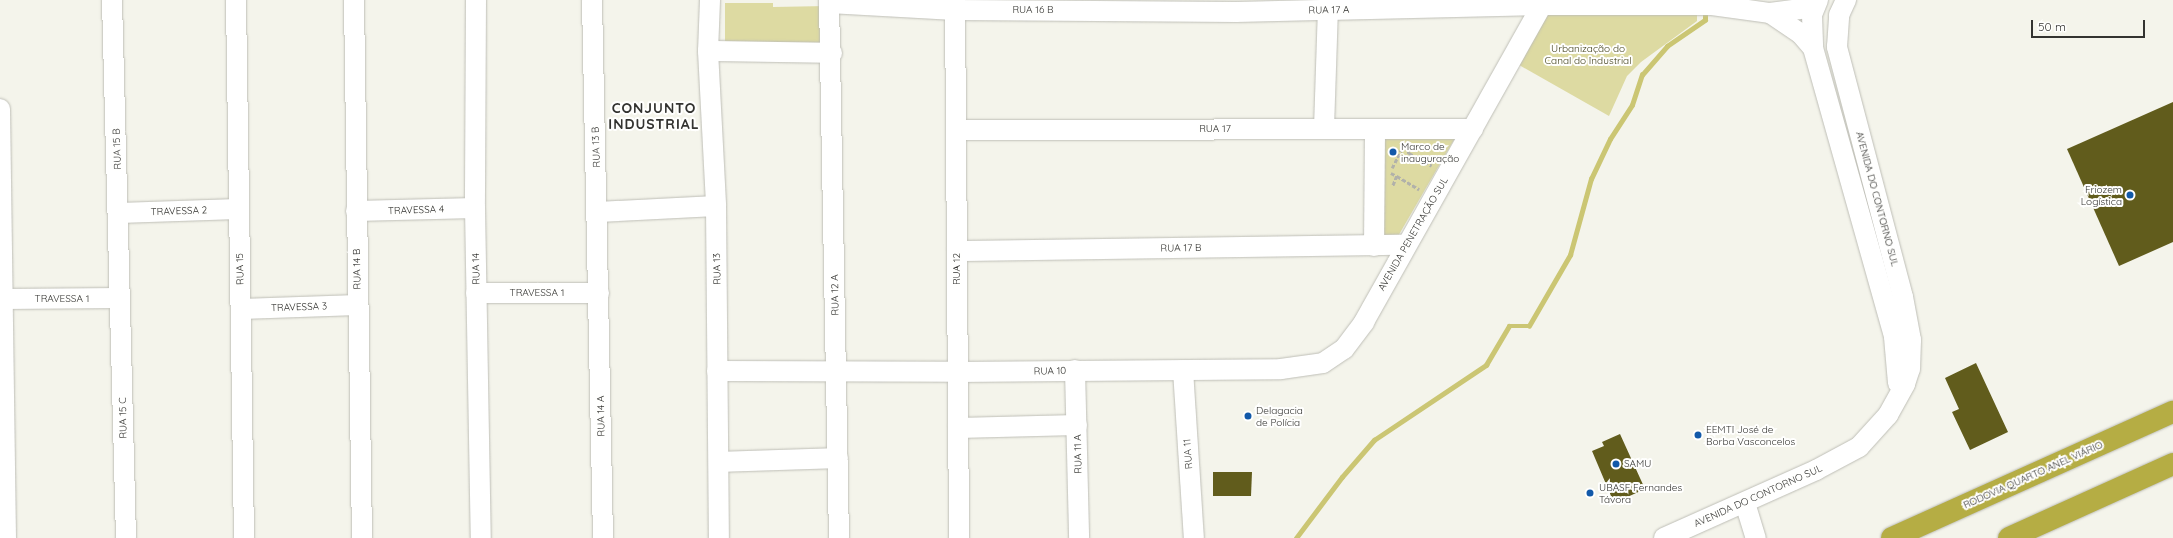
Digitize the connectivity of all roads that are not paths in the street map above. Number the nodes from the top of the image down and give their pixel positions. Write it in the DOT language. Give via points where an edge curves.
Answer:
graph roads {
  1 [pos="112,0"];
  2 [pos="236,0"];
  3 [pos="354,0"];
  4 [pos="476,0"];
  5 [pos="592,0"];
  6 [pos="710,0"];
  7 [pos="1846,0"];
  8 [pos="829,1"];
  9 [pos="1543,2"];
  10 [pos="1816,3"];
  11 [pos="955,5"];
  12 [pos="1236,6"];
  13 [pos="1328,10"];
  14 [pos="1770,13"];
  15 [pos="1813,48"];
  16 [pos="708,51"];
  17 [pos="832,53"];
  18 [pos="0,109"];
  19 [pos="0,128"];
  20 [pos="1324,128"];
  21 [pos="1375,129"];
  22 [pos="1473,129"];
  23 [pos="956,130"];
  24 [pos="716,206"];
  25 [pos="475,208"];
  26 [pos="238,209"];
  27 [pos="356,211"];
  28 [pos="598,212"];
  29 [pos="119,213"];
  30 [pos="1406,245"];
  31 [pos="1374,246"];
  32 [pos="957,251"];
  33 [pos="476,293"];
  34 [pos="599,293"];
  35 [pos="120,298"];
  36 [pos="4,299"];
  37 [pos="358,305"];
  38 [pos="241,309"];
  39 [pos="1364,322"];
  40 [pos="1075,370"];
  41 [pos="1183,370"];
  42 [pos="718,371"];
  43 [pos="836,372"];
  44 [pos="957,372"];
  45 [pos="2,378"];
  46 [pos="1897,399"];
  47 [pos="2173,412"];
  48 [pos="2,420"];
  49 [pos="1077,426"];
  50 [pos="958,428"];
  51 [pos="838,458"];
  52 [pos="719,462"];
  53 [pos="2173,464"];
  54 [pos="1745,503"];
  55 [pos="6,538"];
  56 [pos="126,538"];
  57 [pos="244,538"];
  58 [pos="362,538"];
  59 [pos="481,538"];
  60 [pos="603,538"];
  61 [pos="719,538"];
  62 [pos="839,538"];
  63 [pos="959,538"];
  64 [pos="1079,538"];
  65 [pos="1194,538"];
  66 [pos="1664,538"];
  67 [pos="1756,538"];
  68 [pos="1892,538"];
  69 [pos="2009,538"];
  1 -- 29 [label="street, RUA 15 B"];
  2 -- 26 [label="street, RUA 15"];
  3 -- 27 [label="street, RUA 14 B"];
  4 -- 25 [label="street, RUA 14"];
  5 -- 28 [label="street, RUA 13 B"];
  6 -- 16 [label="street, RUA 13"];
  7 -- 46 [label="street, AVENIDA DO CONTORNO SUL" via="1839,15 1837,47 1903,297 1911,340 1910,369"];
  8 -- 11 [label="street, RUA 16 B"];
  8 -- 17 [label="street, RUA 12 A"];
  9 -- 13 [label="street, RUA 17 A"];
  9 -- 14 [label="street, RUA 17 A" via="1712,5"];
  9 -- 22 [label="street, AVENIDA PENETRAÇÃO SUL"];
  10 -- 14 [label="street"];
  10 -- 15 [label="street, AVENIDA DO CONTORNO SUL" via="1812,28"];
  11 -- 12 [label="street, RUA 16 B"];
  11 -- 23 [label="street, RUA 12"];
  12 -- 13 [label="street, RUA 17 A"];
  13 -- 20 [label="street"];
  14 -- 15 [label="street" via="1800,33"];
  15 -- 46 [label="street, AVENIDA DO CONTORNO SUL" via="1894,337"];
  16 -- 17 [label="street"];
  16 -- 24 [label="street, RUA 13"];
  17 -- 43 [label="street, RUA 12 A"];
  18 -- 19 [label="street"];
  19 -- 36 [label="street"];
  20 -- 21 [label="street, RUA 17"];
  20 -- 23 [label="street, RUA 17"];
  21 -- 22 [label="street, RUA 17"];
  21 -- 31 [label="street"];
  22 -- 30 [label="street, AVENIDA PENETRAÇÃO SUL"];
  23 -- 32 [label="street, RUA 12"];
  24 -- 28 [label="street"];
  24 -- 42 [label="street, RUA 13"];
  25 -- 27 [label="street, TRAVESSA 4"];
  25 -- 33 [label="street, RUA 14"];
  26 -- 29 [label="street, TRAVESSA 2"];
  26 -- 38 [label="street, RUA 15"];
  27 -- 37 [label="street, RUA 14 B"];
  28 -- 34 [label="street, RUA 13 B"];
  29 -- 35 [label="street, RUA 15 B"];
  30 -- 31 [label="street, RUA 17 B"];
  30 -- 39 [label="street, AVENIDA PENETRAÇÃO SUL"];
  31 -- 32 [label="street, RUA 17 B"];
  32 -- 44 [label="street, RUA 12"];
  33 -- 34 [label="street, TRAVESSA 1"];
  33 -- 59 [label="street, RUA 14"];
  34 -- 60 [label="street, RUA 14 A"];
  35 -- 36 [label="street, TRAVESSA 1"];
  35 -- 56 [label="street, RUA 15 C"];
  36 -- 45 [label="street"];
  37 -- 38 [label="street, TRAVESSA 3"];
  37 -- 58 [label="street, RUA 14 B"];
  38 -- 57 [label="street, RUA 15"];
  39 -- 41 [label="street, RUA 10" via="1344,349 1323,363 1281,369"];
  40 -- 41 [label="street, RUA 10"];
  40 -- 44 [label="street, RUA 10"];
  40 -- 49 [label="street, RUA 11 A"];
  41 -- 65 [label="street, RUA 11"];
  42 -- 43 [label="street, RUA 10"];
  42 -- 52 [label="street, RUA 13"];
  43 -- 44 [label="street, RUA 10"];
  43 -- 51 [label="street, RUA 12 A"];
  44 -- 50 [label="street, RUA 12"];
  45 -- 48 [label="street"];
  46 -- 54 [label="street, AVENIDA DO CONTORNO SUL" via="1875,431 1859,447"];
  47 -- 68 [label="highway, RODOVIA QUARTO ANEL VIÁRIO"];
  48 -- 55 [label="street"];
  49 -- 50 [label="street"];
  49 -- 64 [label="street, RUA 11 A"];
  50 -- 63 [label="street, RUA 12"];
  51 -- 52 [label="street"];
  51 -- 62 [label="street, RUA 12 A"];
  52 -- 61 [label="street, RUA 13"];
  53 -- 69 [label="highway"];
  54 -- 66 [label="street, AVENIDA DO CONTORNO SUL"];
  54 -- 67 [label="street"];
}
